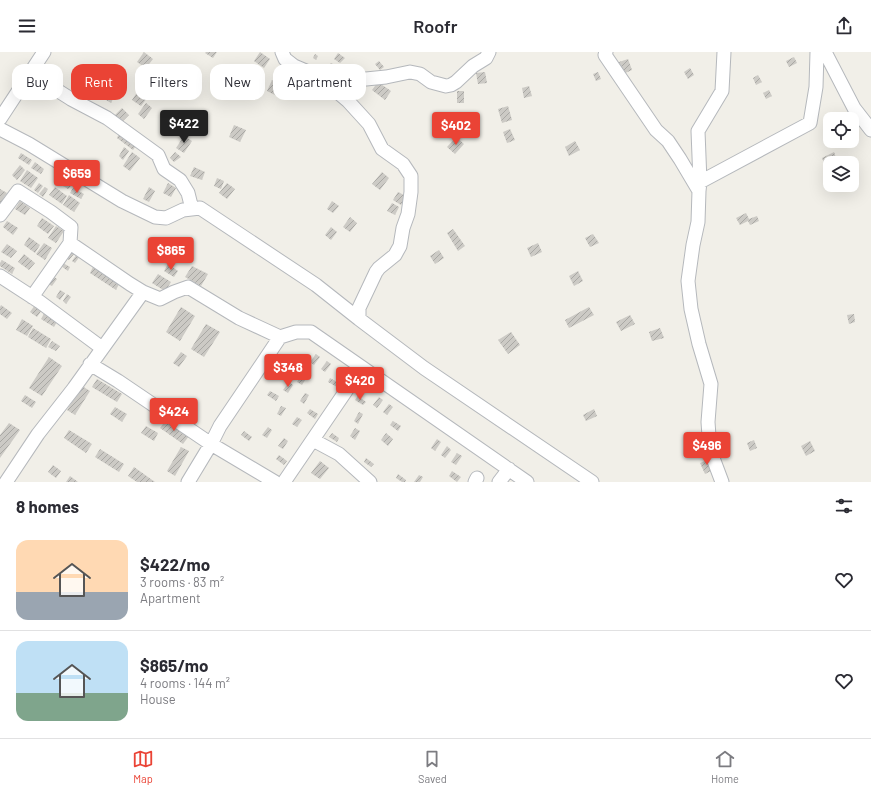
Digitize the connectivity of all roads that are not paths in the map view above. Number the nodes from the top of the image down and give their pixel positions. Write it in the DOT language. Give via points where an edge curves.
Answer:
graph roads {
  1 [pos="44,52"];
  2 [pos="282,52"];
  3 [pos="489,52"];
  4 [pos="606,52"];
  5 [pos="724,52"];
  6 [pos="817,52"];
  7 [pos="825,52"];
  8 [pos="36,64"];
  9 [pos="291,64"];
  10 [pos="366,80"];
  11 [pos="63,93"];
  12 [pos="12,100"];
  13 [pos="347,100"];
  14 [pos="0,119"];
  15 [pos="0,129"];
  16 [pos="871,130"];
  17 [pos="699,187"];
  18 [pos="192,209"];
  19 [pos="0,216"];
  20 [pos="70,243"];
  21 [pos="0,276"];
  22 [pos="143,292"];
  23 [pos="32,297"];
  24 [pos="358,319"];
  25 [pos="280,337"];
  26 [pos="102,348"];
  27 [pos="90,364"];
  28 [pos="352,382"];
  29 [pos="313,440"];
  30 [pos="211,444"];
  31 [pos="508,469"];
  32 [pos="6,482"];
  33 [pos="188,482"];
  34 [pos="275,482"];
  35 [pos="284,482"];
  36 [pos="370,482"];
  37 [pos="499,482"];
  38 [pos="527,482"];
  39 [pos="592,482"];
  40 [pos="722,482"];
  1 -- 8 [label="street"];
  2 -- 9 [label="street"];
  3 -- 10 [label="street" via="486,58 451,85 431,82 420,74 410,72"];
  4 -- 17 [label="street" via="605,55 656,130 668,141"];
  5 -- 17 [label="street" via="722,91 698,131"];
  6 -- 17 [label="street" via="816,87 810,123"];
  7 -- 16 [label="street" via="854,108"];
  11 -- 18 [label="street" via="107,118 158,155 164,169 180,180 188,194"];
  12 -- 14 [label="street"];
  13 -- 24 [label="street" via="369,124 382,150 403,164 411,176 408,214 402,228 400,246 395,255 376,272 359,308"];
  15 -- 18 [label="street" via="122,201 155,217 166,218"];
  17 -- 40 [label="street" via="698,222 688,281 698,344 711,384 708,422 710,450"];
  18 -- 24 [label="street" via="200,208 309,280"];
  19 -- 20 [label="street" via="18,191 71,227"];
  20 -- 22 [label="street"];
  20 -- 23 [label="street"];
  21 -- 23 [label="street"];
  22 -- 25 [label="street" via="160,299 188,287 239,318"];
  22 -- 26 [label="street"];
  23 -- 26 [label="street"];
  24 -- 39 [label="street" via="424,368"];
  25 -- 30 [label="street" via="220,426"];
  25 -- 31 [label="street" via="296,332 311,332"];
  26 -- 27 [label="street"];
  27 -- 30 [label="street"];
  27 -- 32 [label="street"];
  28 -- 29 [label="street"];
  29 -- 35 [label="street"];
  29 -- 36 [label="street" via="339,454"];
  30 -- 33 [label="street"];
  30 -- 34 [label="street"];
  31 -- 37 [label="street"];
  31 -- 38 [label="street"];
}
